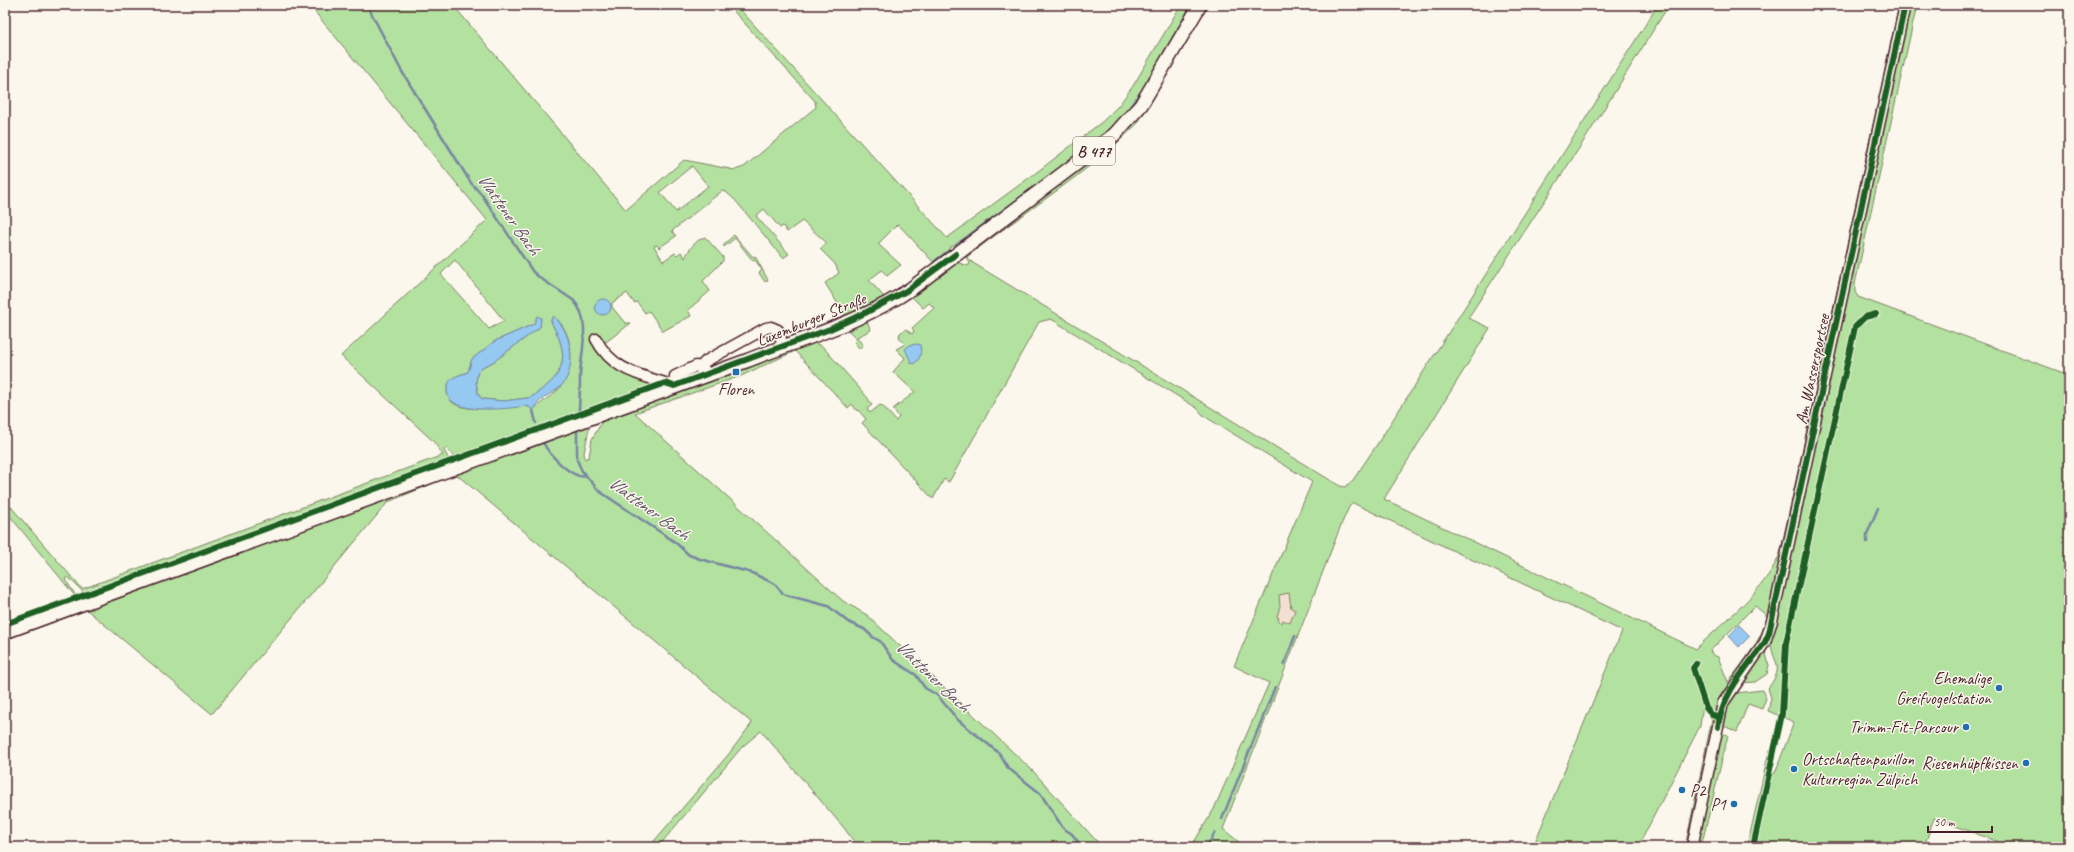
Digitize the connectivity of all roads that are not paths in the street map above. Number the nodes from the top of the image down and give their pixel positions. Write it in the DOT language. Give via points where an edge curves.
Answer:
graph roads {
  1 [pos="1200,5"];
  2 [pos="1905,5"];
  3 [pos="596,339"];
  4 [pos="783,346"];
  5 [pos="705,373"];
  6 [pos="674,386"];
  7 [pos="5,632"];
  8 [pos="1692,847"];
  1 -- 4 [label="main road, Luxemburger Straße / B 477" via="1141,105 1108,140 906,291 858,316"];
  2 -- 8 [label="street, Am Wassersportsee" via="1769,633 1723,703"];
  3 -- 6 [label="street" via="614,363"];
  4 -- 5 [label="main road, Luxemburger Straße / B 477"];
  4 -- 5 [label="street" via="778,330 766,328 706,361 703,364"];
  5 -- 6 [label="main road, Luxemburger Straße / B 477"];
  6 -- 7 [label="main road, Luxemburger Straße / B 477"];
}
